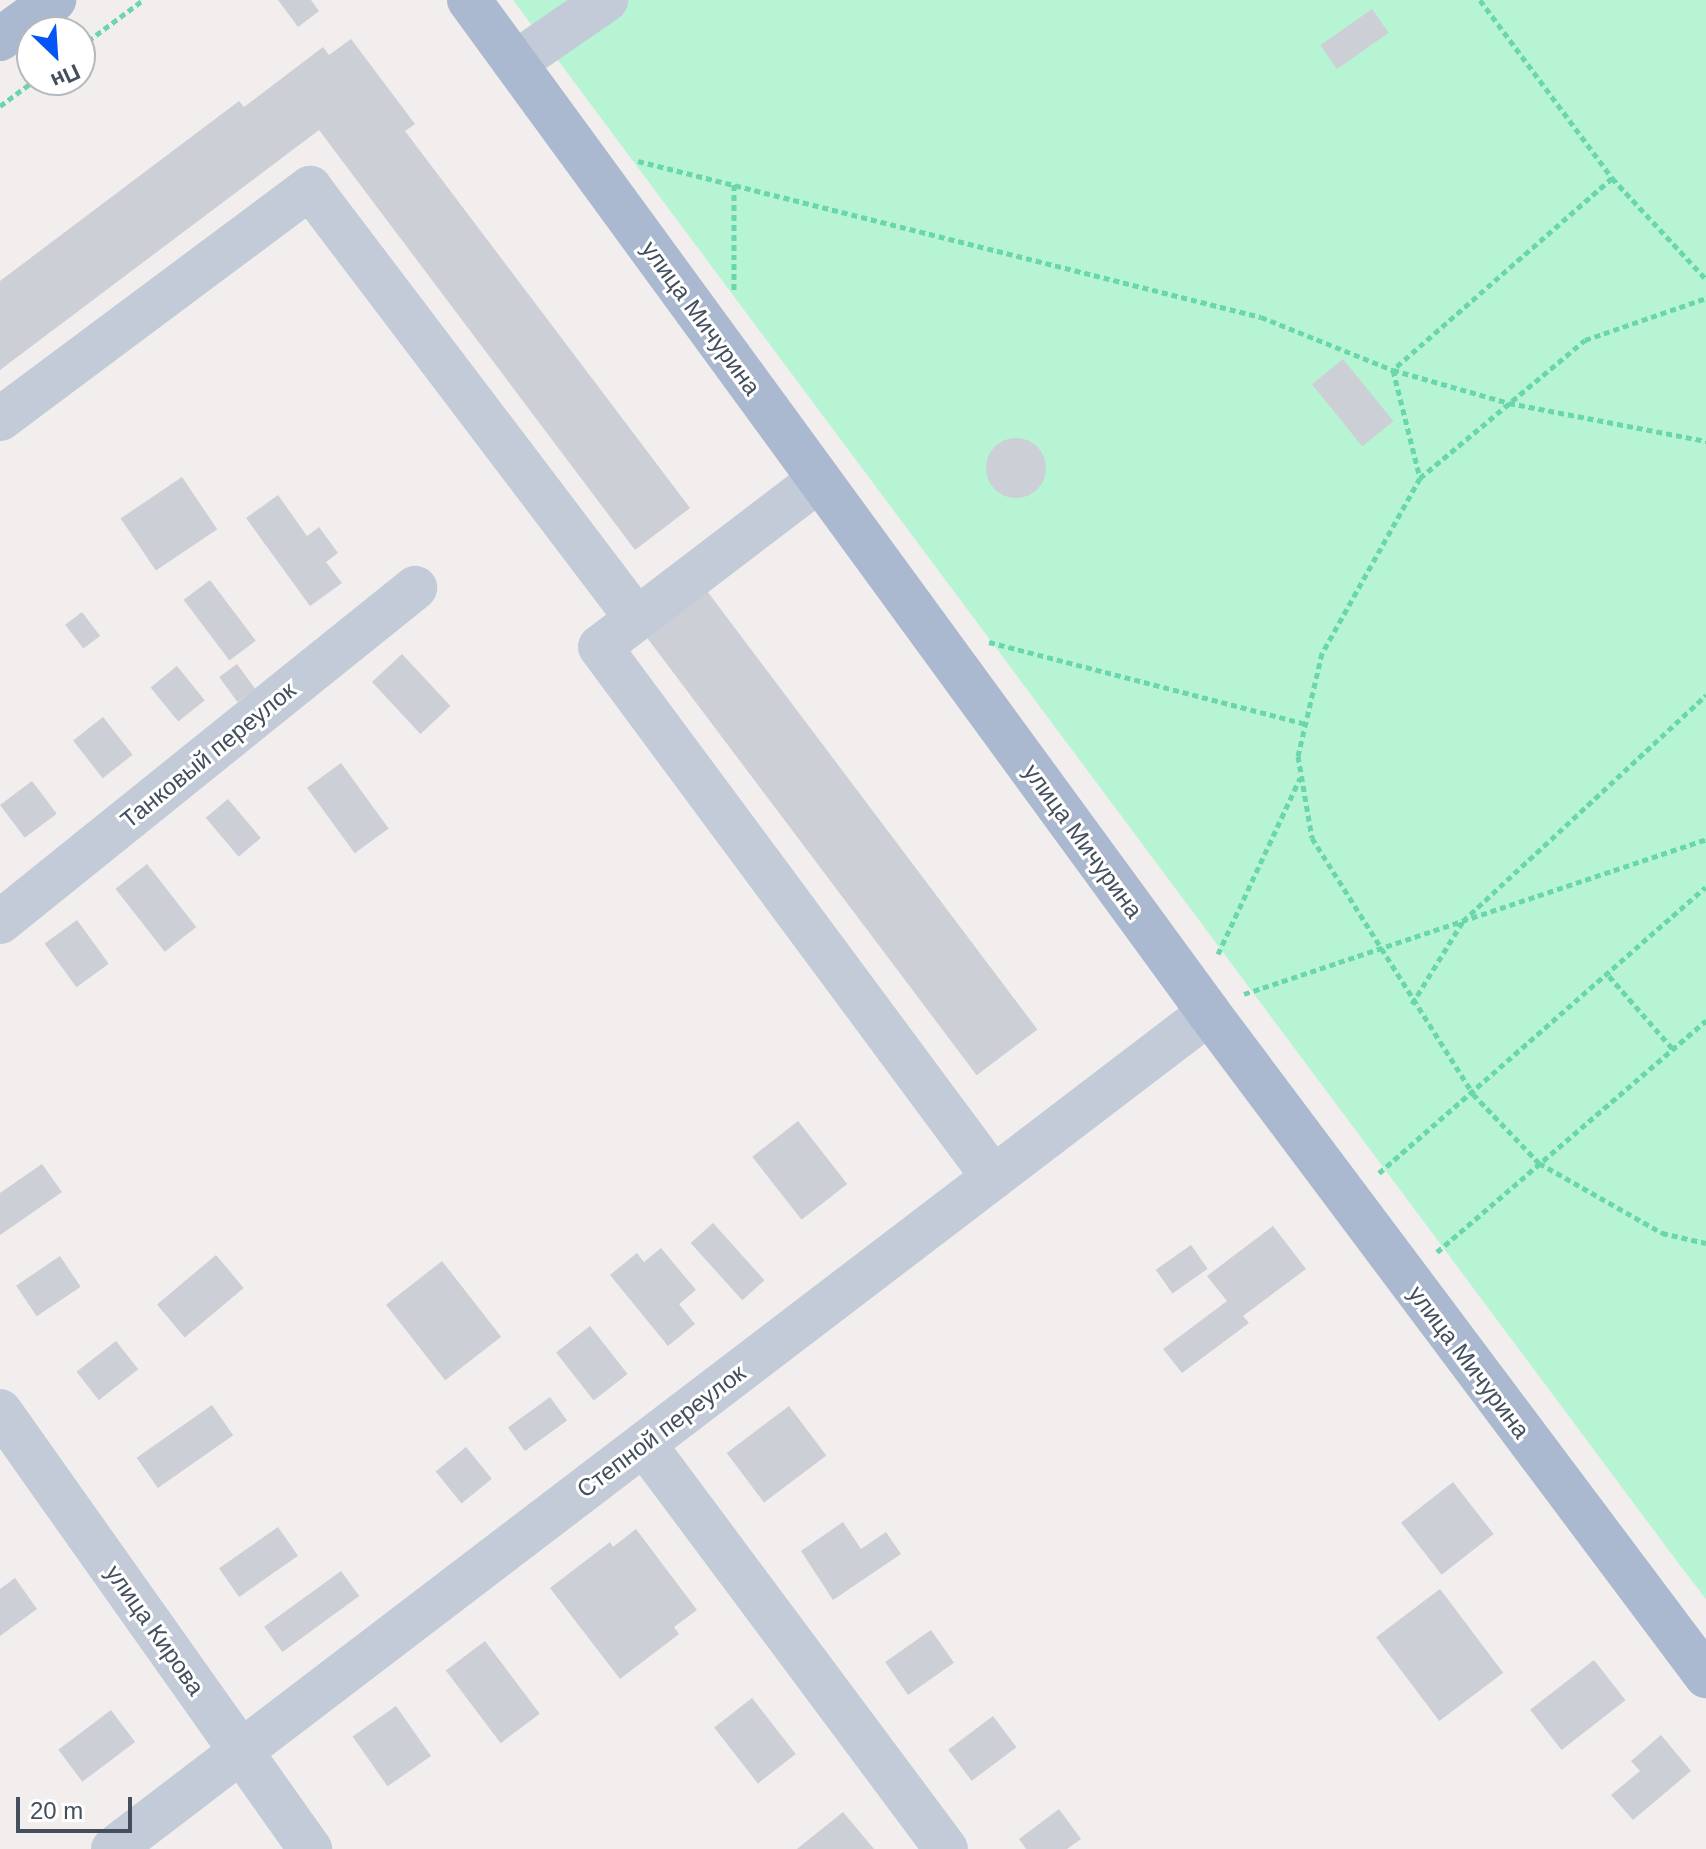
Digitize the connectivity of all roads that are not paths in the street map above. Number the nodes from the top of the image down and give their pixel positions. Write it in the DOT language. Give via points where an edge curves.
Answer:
graph roads {
  1 [pos="54,0"];
  2 [pos="469,0"];
  3 [pos="606,0"];
  4 [pos="0,39"];
  5 [pos="515,63"];
  6 [pos="0,419"];
  7 [pos="819,480"];
  8 [pos="415,588"];
  9 [pos="637,619"];
  10 [pos="0,922"];
  11 [pos="1225,1004"];
  12 [pos="993,1177"];
  13 [pos="0,1411"];
  14 [pos="644,1444"];
  15 [pos="1706,1676"];
  16 [pos="241,1751"];
  17 [pos="113,1849"];
  18 [pos="310,1849"];
  19 [pos="946,1849"];
  1 -- 4 [label="main road"];
  2 -- 5 [label="main road, улица Мичурина"];
  3 -- 5 [label="street"];
  5 -- 7 [label="main road, улица Мичурина"];
  6 -- 9 [label="street" via="310,188"];
  7 -- 9 [label="street"];
  7 -- 11 [label="main road, улица Мичурина"];
  8 -- 10 [label="street, Танковый переулок"];
  9 -- 12 [label="street" via="600,647"];
  11 -- 12 [label="street, Степной переулок"];
  11 -- 15 [label="main road, улица Мичурина" via="1347,1200"];
  12 -- 14 [label="street, Степной переулок"];
  13 -- 16 [label="street, улица Кирова"];
  14 -- 16 [label="street, Степной переулок"];
  14 -- 19 [label="street"];
  16 -- 17 [label="street, Степной переулок"];
  16 -- 18 [label="street, улица Кирова"];
}
